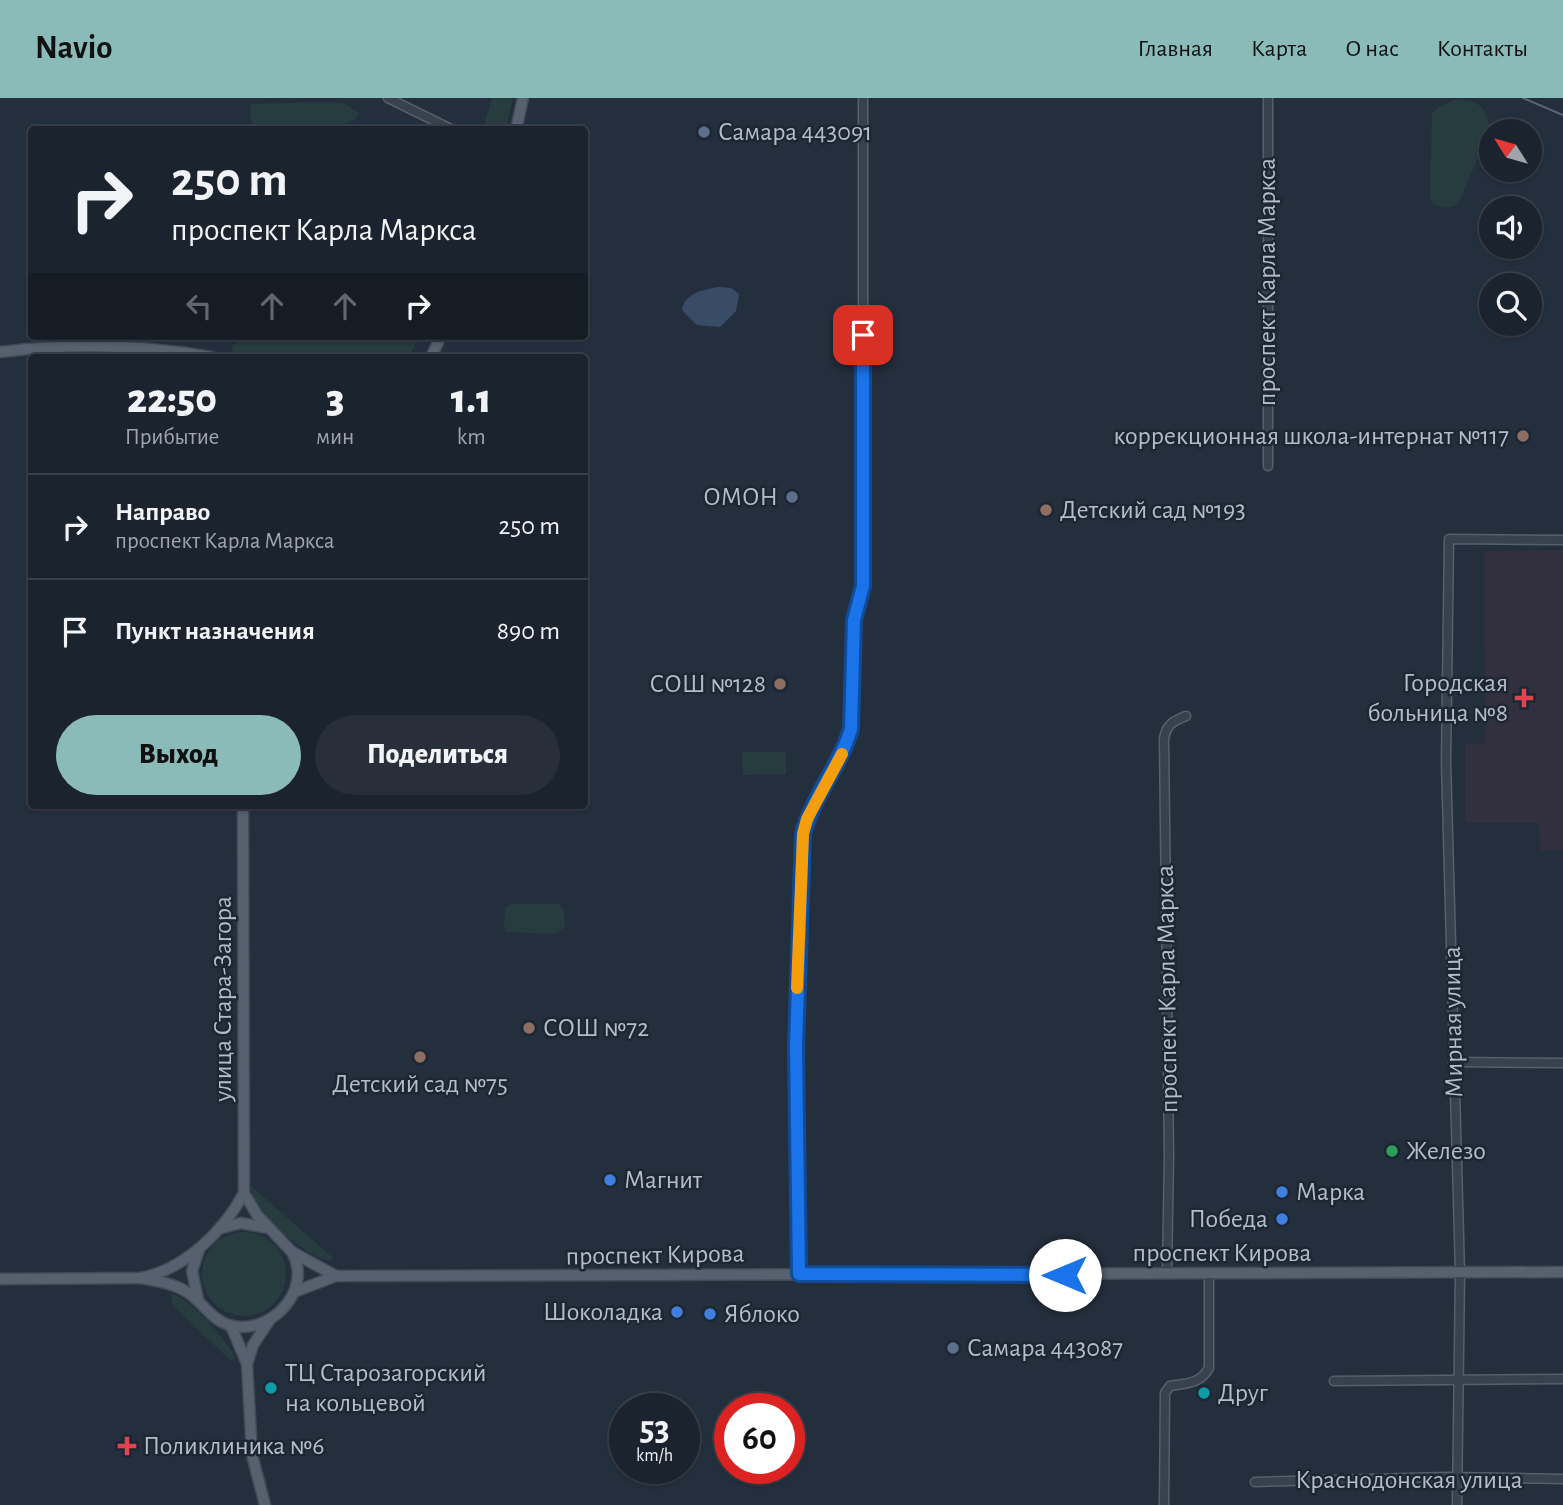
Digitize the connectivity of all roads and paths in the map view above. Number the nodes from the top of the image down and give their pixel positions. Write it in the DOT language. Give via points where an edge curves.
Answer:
graph roads {
  1 [pos="388,98"];
  2 [pos="523,98"];
  3 [pos="863,98"];
  4 [pos="1268,98"];
  5 [pos="445,126"];
  6 [pos="517,126"];
  7 [pos="0,352"];
  8 [pos="184,354"];
  9 [pos="1268,466"];
  10 [pos="1563,540"];
  11 [pos="1186,716"];
  12 [pos="243,809"];
  13 [pos="1453,1062"];
  14 [pos="1563,1062"];
  15 [pos="244,1193"];
  16 [pos="269,1228"];
  17 [pos="218,1229"];
  18 [pos="203,1243"];
  19 [pos="292,1252"];
  20 [pos="1563,1272"];
  21 [pos="1460,1273"];
  22 [pos="799,1274"];
  23 [pos="1209,1274"];
  24 [pos="1167,1275"];
  25 [pos="336,1276"];
  26 [pos="139,1278"];
  27 [pos="0,1279"];
  28 [pos="294,1292"];
  29 [pos="199,1301"];
  30 [pos="269,1320"];
  31 [pos="231,1326"];
  32 [pos="247,1364"];
  33 [pos="1458,1379"];
  34 [pos="1563,1379"];
  35 [pos="1334,1381"];
  36 [pos="1457,1479"];
  37 [pos="1563,1479"];
  38 [pos="1255,1482"];
  39 [pos="265,1505"];
  40 [pos="1164,1505"];
  41 [pos="1457,1505"];
  1 -- 5 [label="street"];
  2 -- 6 [label="main road"];
  3 -- 22 [label="street" via="863,586 854,620 851,729 803,834 796,1046"];
  4 -- 9 [label="street, проспект Карла Маркса"];
  7 -- 8 [label="main road" via="102,345"];
  10 -- 13 [label="street, Мирная улица" via="1449,539 1446,762"];
  11 -- 24 [label="street, проспект Карла Маркса" via="1173,721 1164,739"];
  12 -- 15 [label="main road, улица Стара-Загора"];
  13 -- 14 [label="street"];
  13 -- 21 [label="street, Мирная улица"];
  15 -- 16 [label="main road"];
  15 -- 17 [label="main road"];
  16 -- 17 [label="main road" via="241,1223"];
  16 -- 19 [label="main road"];
  17 -- 18 [label="main road"];
  18 -- 26 [label="main road" via="167,1271"];
  18 -- 29 [label="main road" via="192,1271"];
  19 -- 25 [label="main road"];
  19 -- 28 [label="main road" via="297,1272"];
  20 -- 21 [label="main road, проспект Кирова"];
  21 -- 23 [label="main road, проспект Кирова"];
  21 -- 33 [label="street, Мирная улица"];
  22 -- 24 [label="main road, проспект Кирова"];
  22 -- 25 [label="main road, проспект Кирова"];
  23 -- 24 [label="main road, проспект Кирова"];
  23 -- 40 [label="street" via="1209,1368 1196,1382 1170,1386 1165,1393"];
  25 -- 28 [label="main road"];
  26 -- 27 [label="main road"];
  26 -- 29 [label="main road" via="185,1291"];
  28 -- 30 [label="main road" via="282,1311"];
  29 -- 31 [label="main road" via="210,1315"];
  30 -- 31 [label="main road" via="250,1327"];
  30 -- 32 [label="main road"];
  31 -- 32 [label="main road"];
  32 -- 39 [label="main road" via="252,1455"];
  33 -- 34 [label="street"];
  33 -- 35 [label="street"];
  33 -- 36 [label="street, Мирная улица"];
  36 -- 37 [label="street, Краснодонская улица"];
  36 -- 38 [label="street, Краснодонская улица"];
  36 -- 41 [label="street, Мирная улица"];
}
